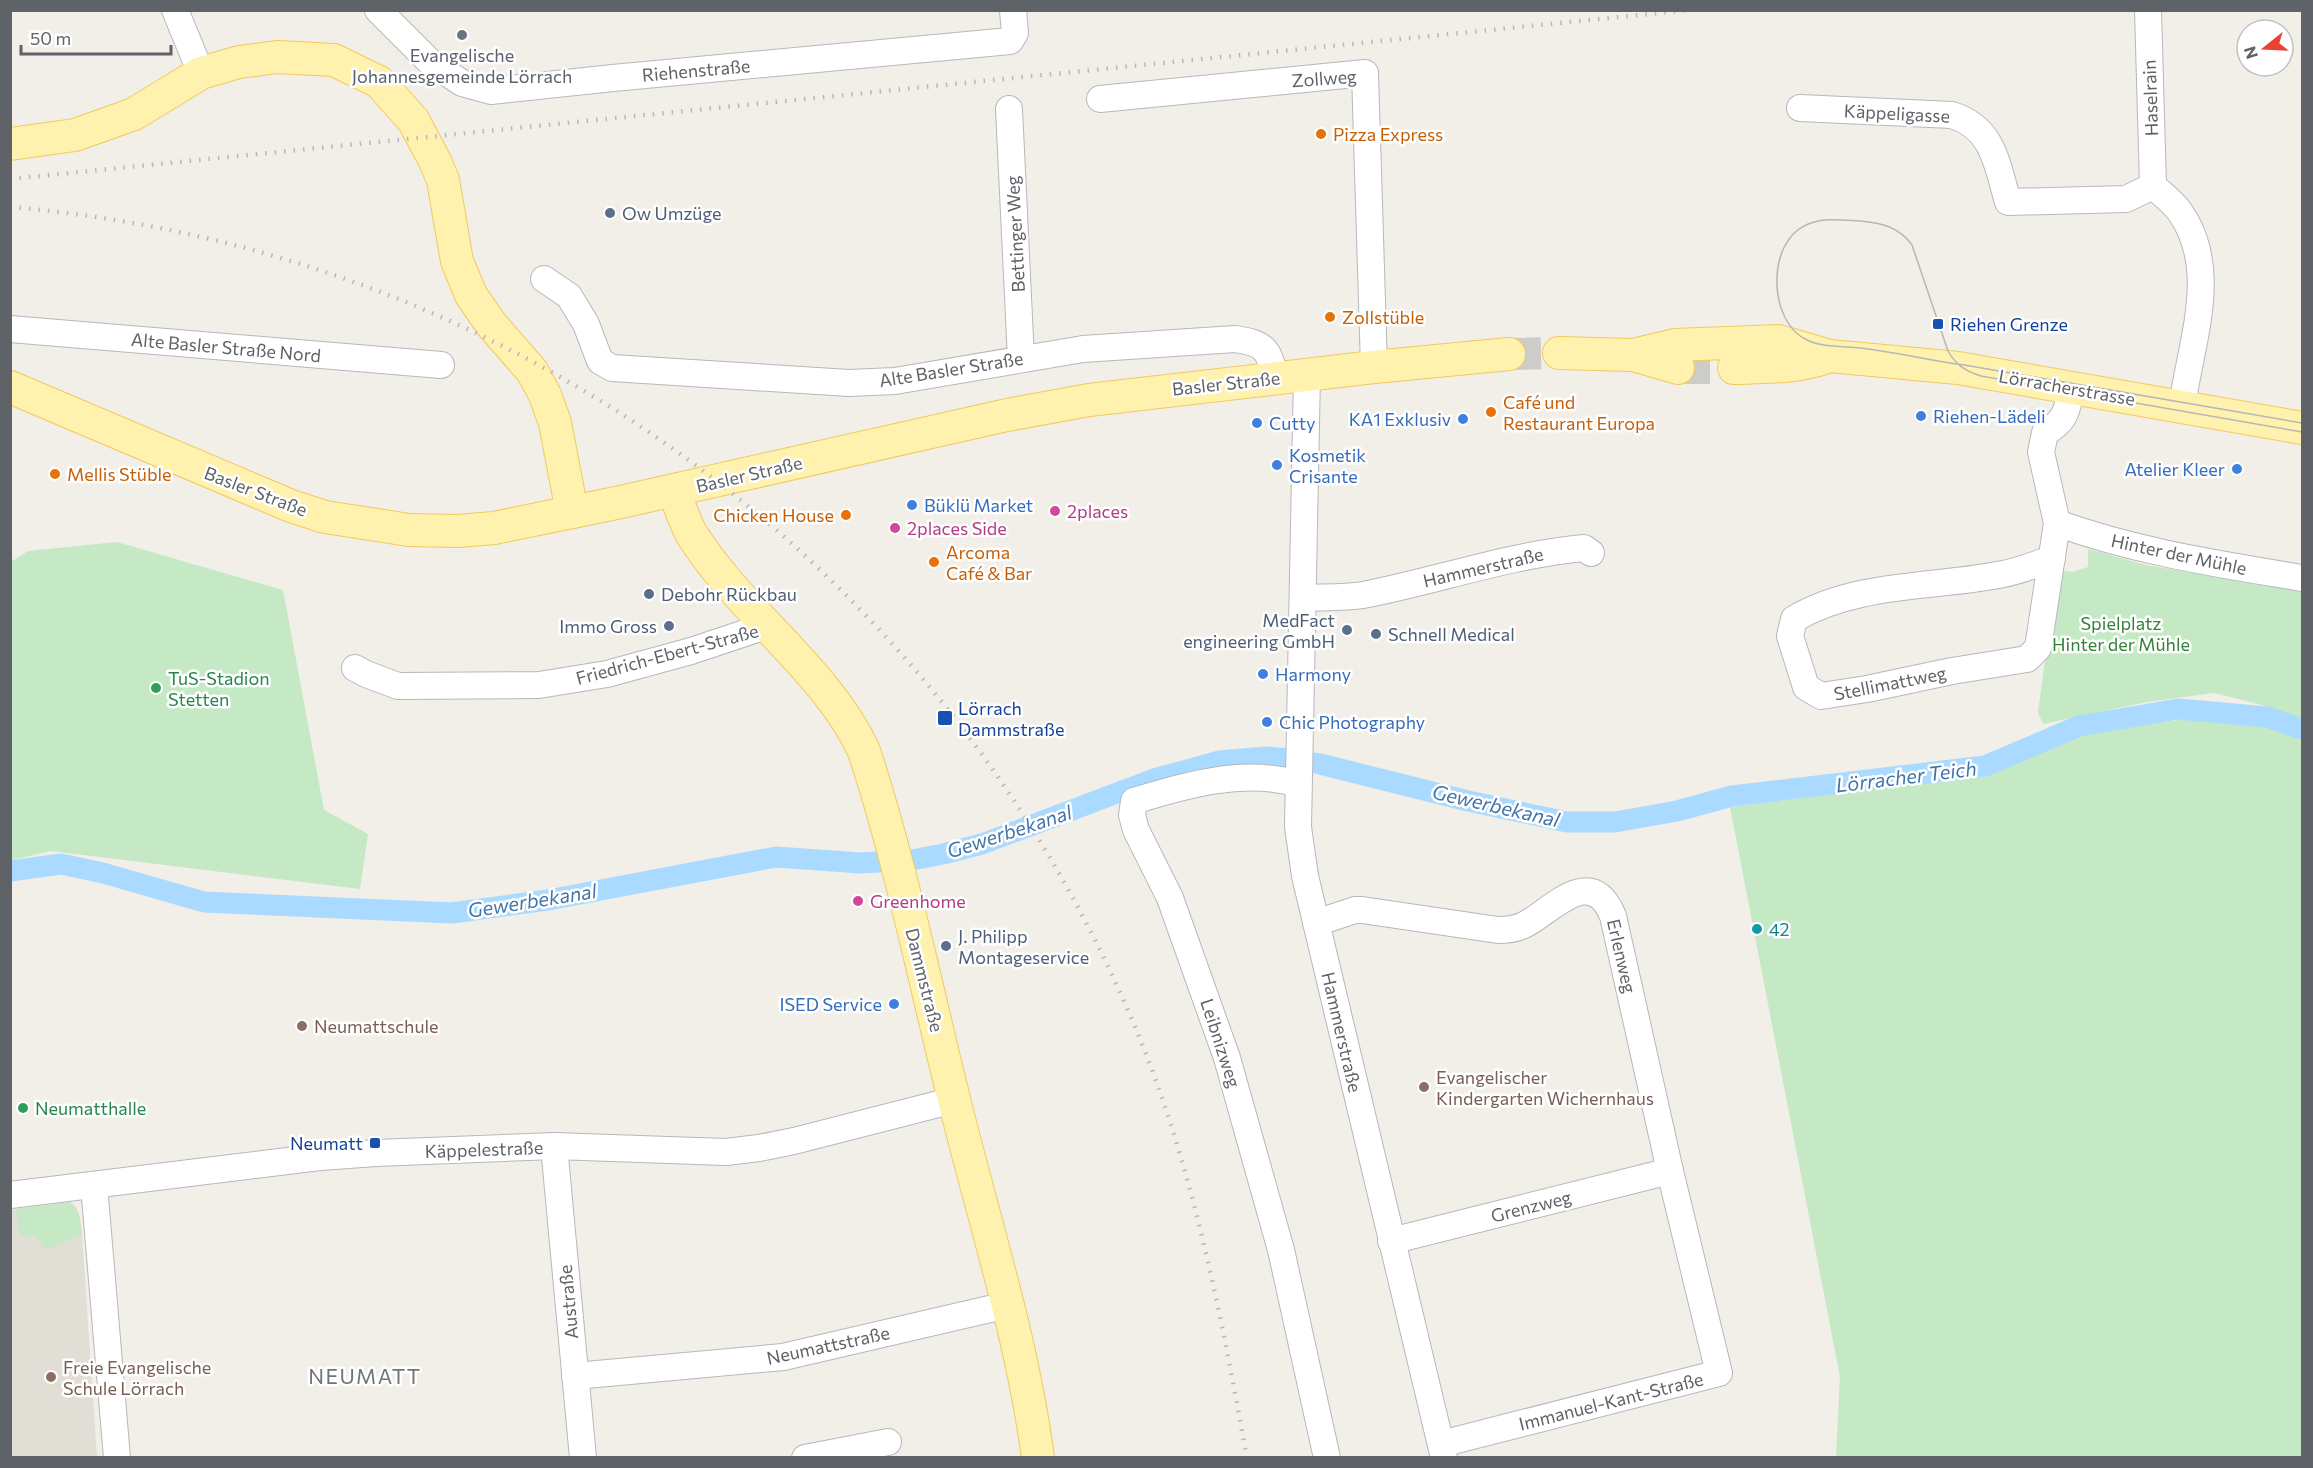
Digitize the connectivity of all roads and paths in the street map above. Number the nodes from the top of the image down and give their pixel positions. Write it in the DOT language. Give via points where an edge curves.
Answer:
graph roads {
  1 [pos="175,10"];
  2 [pos="378,10"];
  3 [pos="1013,10"];
  4 [pos="2148,10"];
  5 [pos="201,73"];
  6 [pos="1100,99"];
  7 [pos="1800,108"];
  8 [pos="1009,109"];
  9 [pos="10,144"];
  10 [pos="2153,186"];
  11 [pos="544,279"];
  12 [pos="10,329"];
  13 [pos="1559,353"];
  14 [pos="1509,354"];
  15 [pos="1830,356"];
  16 [pos="1021,359"];
  17 [pos="441,365"];
  18 [pos="1374,367"];
  19 [pos="1734,368"];
  20 [pos="1307,374"];
  21 [pos="1274,378"];
  22 [pos="10,387"];
  23 [pos="2072,388"];
  24 [pos="2182,407"];
  25 [pos="2302,428"];
  26 [pos="674,491"];
  27 [pos="572,512"];
  28 [pos="2057,523"];
  29 [pos="1591,553"];
  30 [pos="2052,560"];
  31 [pos="2302,578"];
  32 [pos="1303,598"];
  33 [pos="766,626"];
  34 [pos="355,668"];
  35 [pos="1298,779"];
  36 [pos="1316,923"];
  37 [pos="954,1100"];
  38 [pos="554,1146"];
  39 [pos="1670,1171"];
  40 [pos="94,1185"];
  41 [pos="10,1195"];
  42 [pos="1391,1241"];
  43 [pos="1007,1305"];
  44 [pos="575,1376"];
  45 [pos="888,1442"];
  46 [pos="1442,1451"];
  47 [pos="117,1458"];
  48 [pos="584,1458"];
  49 [pos="805,1458"];
  50 [pos="1038,1458"];
  51 [pos="1327,1458"];
  1 -- 5 [label="street"];
  2 -- 3 [label="street, Riehenstraße" via="429,61 462,83 491,91 1010,41 1015,33"];
  4 -- 10 [label="street, Haselrain"];
  5 -- 9 [label="main road" via="134,114 75,135"];
  5 -- 27 [label="main road" via="277,57 334,60 379,82 413,120 443,180 457,261 471,295 532,370 545,395 555,423"];
  6 -- 18 [label="street, Zollweg" via="1365,73"];
  7 -- 10 [label="street, Käppeligasse" via="1963,118 1976,126 1991,147 2008,202 2126,199"];
  8 -- 16 [label="street, Bettinger Weg"];
  10 -- 24 [label="street" via="2179,211 2189,228 2201,269 2201,298"];
  11 -- 16 [label="street, Alte Basler Straße" via="568,296 586,324 600,361 612,368 849,383 900,380"];
  12 -- 17 [label="street, Alte Basler Straße Nord"];
  13 -- 15 [label="main road, Lörracherstrasse" via="1676,360 1779,341"];
  14 -- 18 [label="main road, Basler Straße"];
  15 -- 19 [label="main road, Lörracherstrasse" via="1792,367"];
  15 -- 23 [label="main road, Lörracherstrasse" via="1958,368"];
  16 -- 21 [label="street, Alte Basler Straße" via="1083,349 1235,339 1263,347 1271,357"];
  18 -- 20 [label="main road, Basler Straße"];
  20 -- 21 [label="main road, Basler Straße"];
  20 -- 32 [label="street, Hammerstraße"];
  21 -- 26 [label="main road, Basler Straße" via="1089,400 1019,413"];
  22 -- 27 [label="main road, Basler Straße" via="238,485 325,517 409,530 458,531"];
  23 -- 24 [label="main road, Lörracherstrasse"];
  23 -- 28 [label="street, Stellimattweg" via="2065,417 2045,433 2041,452"];
  24 -- 25 [label="main road, Lörracherstrasse"];
  26 -- 27 [label="main road, Basler Straße"];
  26 -- 33 [label="main road, Dammstraße" via="690,531 709,560"];
  28 -- 30 [label="street, Stellimattweg"];
  28 -- 31 [label="street, Hinter der Mühle" via="2154,552"];
  29 -- 32 [label="street, Hammerstraße" via="1584,548 1552,551 1360,595"];
  30 -- 30 [label="street, Stellimattweg" via="2038,648 2027,658 1821,696 1806,687 1790,636 1794,619 1814,607 1856,595 2005,574"];
  32 -- 35 [label="street, Hammerstraße"];
  33 -- 34 [label="street, Friedrich-Ebert-Straße" via="607,674 539,685 398,686"];
  33 -- 37 [label="main road, Dammstraße" via="837,705 856,734 870,767"];
  35 -- 36 [label="street, Hammerstraße" via="1298,827"];
  35 -- 51 [label="street, Leibnizweg" via="1241,779 1184,786 1134,801 1132,815 1136,831 1170,898 1227,1058 1281,1250"];
  36 -- 39 [label="street, Erlenweg" via="1362,910 1511,929 1565,897 1592,892 1602,898 1613,916"];
  36 -- 42 [label="street, Hammerstraße"];
  37 -- 38 [label="street, Käppelestraße" via="759,1148 726,1152"];
  37 -- 43 [label="main road, Dammstraße"];
  38 -- 40 [label="street, Käppelestraße" via="320,1157"];
  38 -- 44 [label="street, Austraße"];
  39 -- 42 [label="street, Grenzweg"];
  39 -- 46 [label="street, Immanuel-Kant-Straße" via="1718,1374"];
  40 -- 41 [label="street, Käppelestraße"];
  40 -- 47 [label="street"];
  42 -- 46 [label="street, Hammerstraße"];
  43 -- 44 [label="street, Neumattstraße" via="783,1357"];
  43 -- 50 [label="main road, Dammstraße" via="1026,1380"];
  44 -- 48 [label="street, Austraße"];
  45 -- 49 [label="street"];
}
